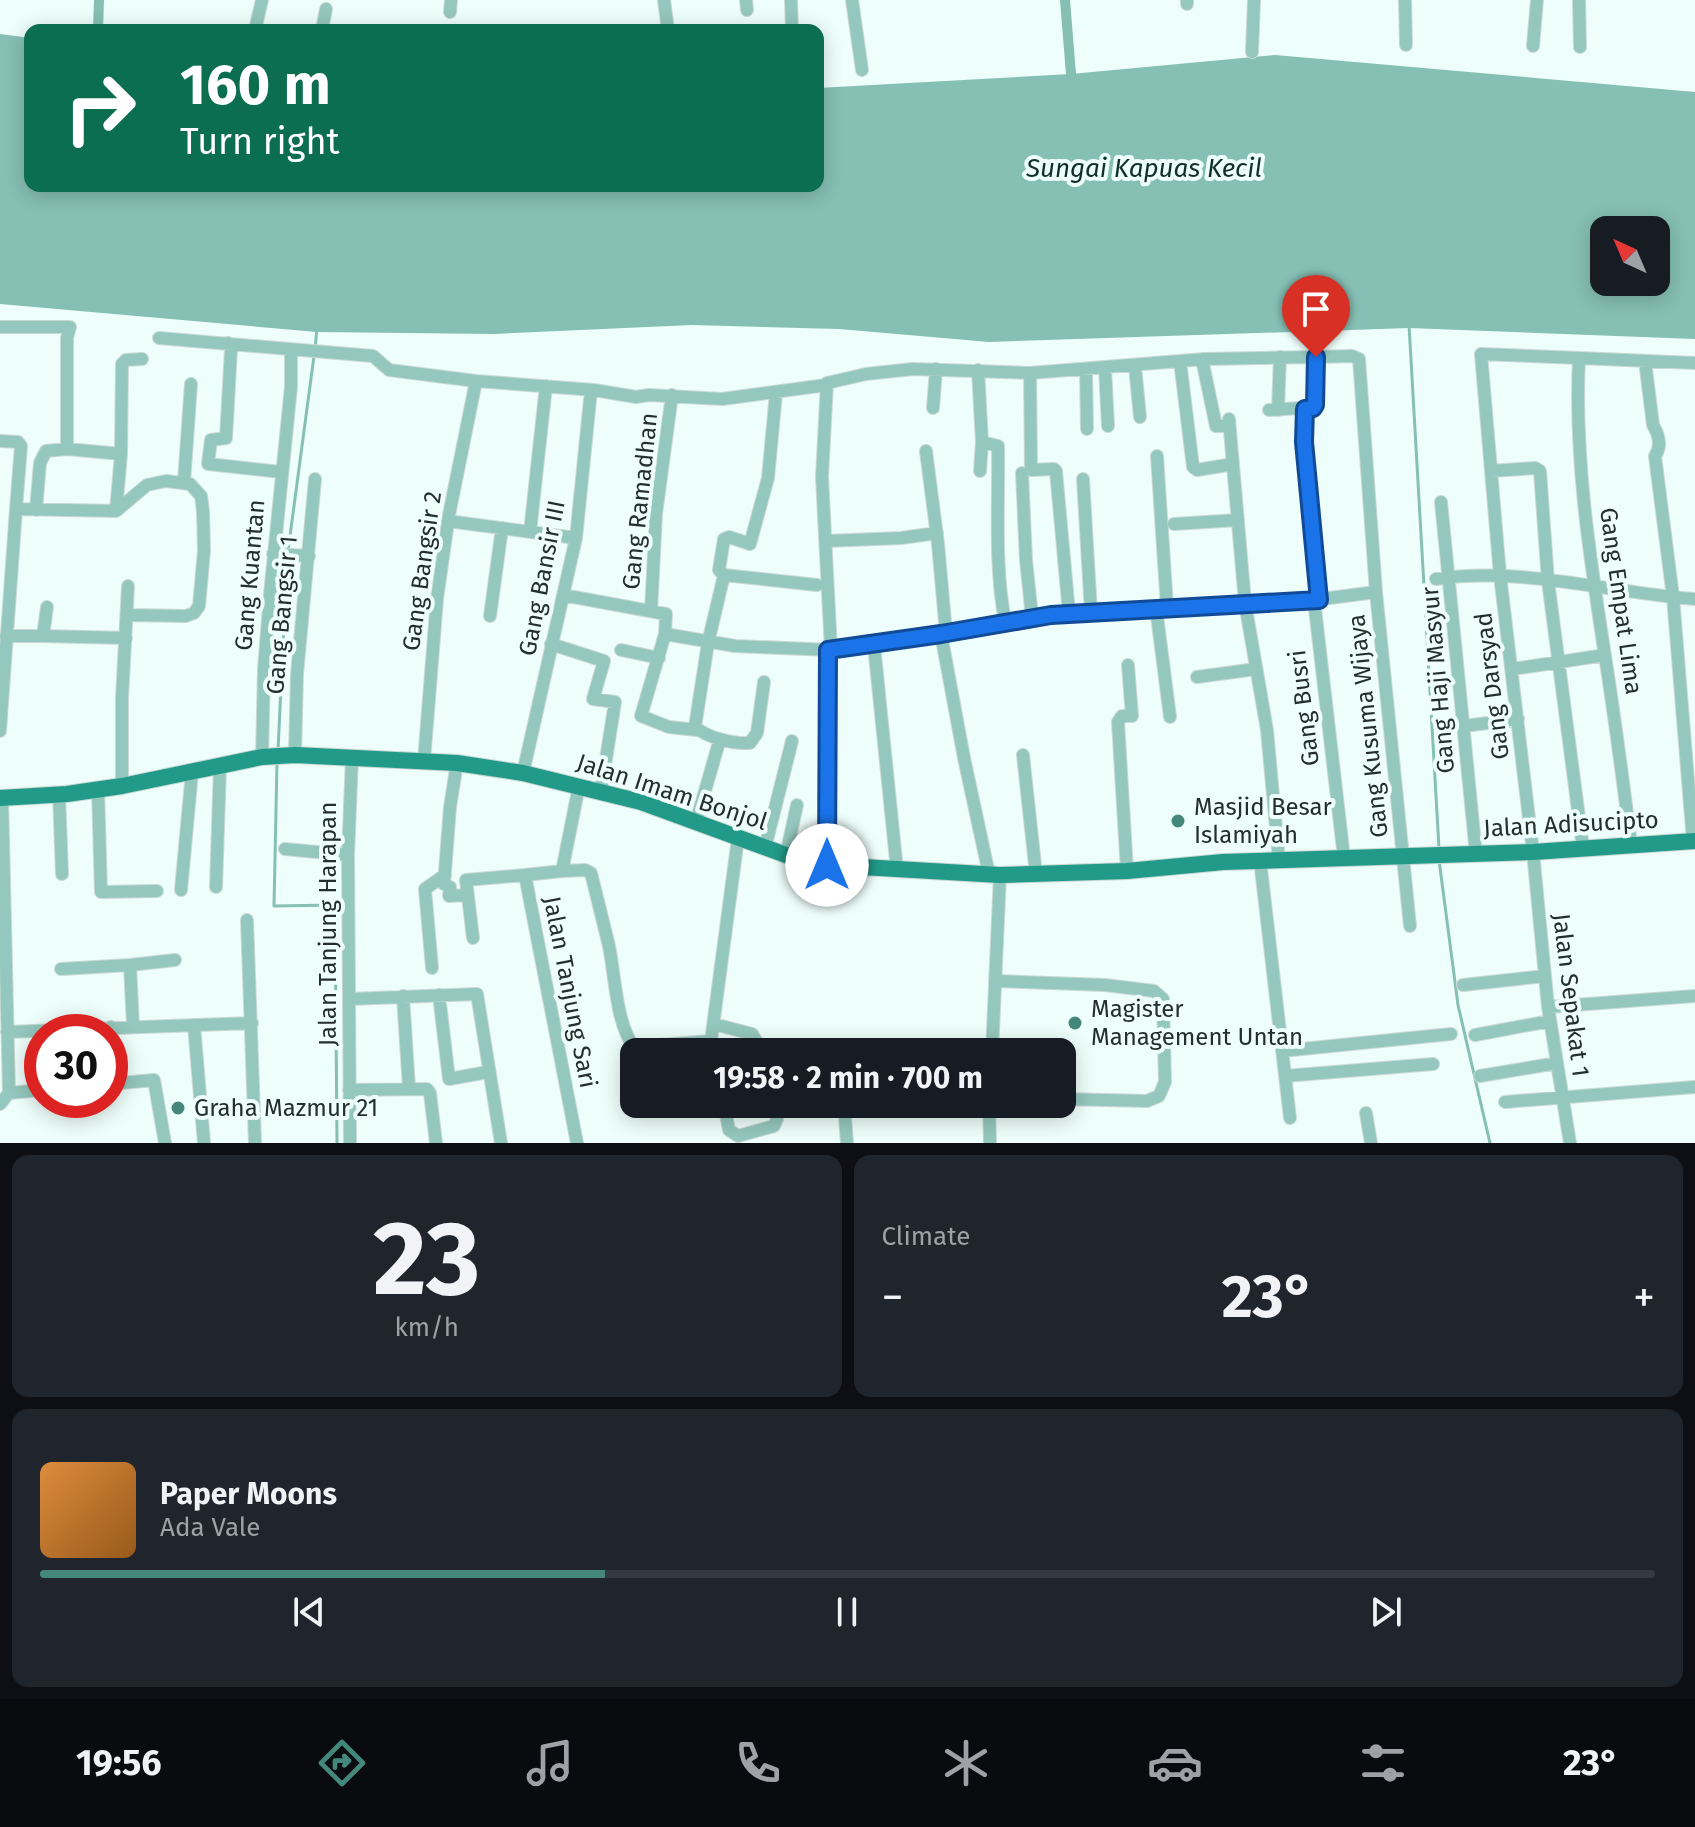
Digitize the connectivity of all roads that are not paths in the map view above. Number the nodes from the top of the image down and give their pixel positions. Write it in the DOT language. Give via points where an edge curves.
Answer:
graph roads {
  1 [pos="262,0"];
  2 [pos="664,0"];
  3 [pos="791,0"];
  4 [pos="852,0"];
  5 [pos="1254,0"];
  6 [pos="1405,0"];
  7 [pos="1537,0"];
  8 [pos="1579,0"];
  9 [pos="326,9"];
  10 [pos="256,24"];
  11 [pos="323,24"];
  12 [pos="667,24"];
  13 [pos="792,24"];
  14 [pos="1406,45"];
  15 [pos="1533,46"];
  16 [pos="1580,47"];
  17 [pos="1252,52"];
  18 [pos="862,70"];
  19 [pos="0,327"];
  20 [pos="159,338"];
  21 [pos="228,343"];
  22 [pos="291,350"];
  23 [pos="1280,357"];
  24 [pos="1314,357"];
  25 [pos="142,359"];
  26 [pos="1202,359"];
  27 [pos="1579,360"];
  28 [pos="1180,361"];
  29 [pos="1645,361"];
  30 [pos="1695,363"];
  31 [pos="1135,366"];
  32 [pos="1105,368"];
  33 [pos="936,369"];
  34 [pos="978,370"];
  35 [pos="1086,370"];
  36 [pos="1030,373"];
  37 [pos="191,384"];
  38 [pos="476,384"];
  39 [pos="826,385"];
  40 [pos="546,386"];
  41 [pos="591,390"];
  42 [pos="776,393"];
  43 [pos="672,395"];
  44 [pos="933,408"];
  45 [pos="1305,409"];
  46 [pos="1140,417"];
  47 [pos="1108,426"];
  48 [pos="1087,429"];
  49 [pos="0,441"];
  50 [pos="982,442"];
  51 [pos="67,449"];
  52 [pos="926,451"];
  53 [pos="121,454"];
  54 [pos="1157,456"];
  55 [pos="1233,464"];
  56 [pos="980,471"];
  57 [pos="1491,471"];
  58 [pos="281,472"];
  59 [pos="1022,473"];
  60 [pos="120,474"];
  61 [pos="315,479"];
  62 [pos="1083,479"];
  63 [pos="184,482"];
  64 [pos="147,485"];
  65 [pos="1441,502"];
  66 [pos="36,510"];
  67 [pos="116,511"];
  68 [pos="10,515"];
  69 [pos="1238,520"];
  70 [pos="448,521"];
  71 [pos="1174,524"];
  72 [pos="502,528"];
  73 [pos="530,532"];
  74 [pos="937,533"];
  75 [pos="576,538"];
  76 [pos="826,541"];
  77 [pos="277,554"];
  78 [pos="306,556"];
  79 [pos="724,575"];
  80 [pos="1500,575"];
  81 [pos="1450,577"];
  82 [pos="1436,579"];
  83 [pos="1548,581"];
  84 [pos="817,585"];
  85 [pos="128,586"];
  86 [pos="1593,586"];
  87 [pos="1376,592"];
  88 [pos="563,595"];
  89 [pos="1673,597"];
  90 [pos="1695,599"];
  91 [pos="1317,600"];
  92 [pos="1245,603"];
  93 [pos="47,607"];
  94 [pos="1161,608"];
  95 [pos="651,611"];
  96 [pos="1091,612"];
  97 [pos="1069,613"];
  98 [pos="127,615"];
  99 [pos="490,616"];
  100 [pos="1032,617"];
  101 [pos="1005,621"];
  102 [pos="665,634"];
  103 [pos="943,634"];
  104 [pos="6,636"];
  105 [pos="43,636"];
  106 [pos="126,638"];
  107 [pos="708,643"];
  108 [pos="551,644"];
  109 [pos="874,645"];
  110 [pos="621,650"];
  111 [pos="829,650"];
  112 [pos="1605,655"];
  113 [pos="659,658"];
  114 [pos="1559,663"];
  115 [pos="1128,665"];
  116 [pos="1256,669"];
  117 [pos="1513,669"];
  118 [pos="1197,677"];
  119 [pos="764,682"];
  120 [pos="1170,717"];
  121 [pos="1518,719"];
  122 [pos="1464,726"];
  123 [pos="697,730"];
  124 [pos="0,731"];
  125 [pos="720,739"];
  126 [pos="792,741"];
  127 [pos="293,755"];
  128 [pos="1023,755"];
  129 [pos="263,757"];
  130 [pos="352,758"];
  131 [pos="424,761"];
  132 [pos="457,763"];
  133 [pos="220,766"];
  134 [pos="192,772"];
  135 [pos="523,773"];
  136 [pos="122,786"];
  137 [pos="579,786"];
  138 [pos="98,789"];
  139 [pos="601,791"];
  140 [pos="59,794"];
  141 [pos="1,798"];
  142 [pos="797,805"];
  143 [pos="696,822"];
  144 [pos="738,838"];
  145 [pos="1694,841"];
  146 [pos="1631,844"];
  147 [pos="765,848"];
  148 [pos="1583,848"];
  149 [pos="285,849"];
  150 [pos="1533,852"];
  151 [pos="1476,854"];
  152 [pos="348,855"];
  153 [pos="786,855"];
  154 [pos="1427,855"];
  155 [pos="1403,856"];
  156 [pos="1344,858"];
  157 [pos="1260,860"];
  158 [pos="1279,860"];
  159 [pos="827,865"];
  160 [pos="897,870"];
  161 [pos="562,871"];
  162 [pos="1127,871"];
  163 [pos="62,874"];
  164 [pos="1036,874"];
  165 [pos="525,875"];
  166 [pos="995,875"];
  167 [pos="445,880"];
  168 [pos="216,887"];
  169 [pos="181,890"];
  170 [pos="157,891"];
  171 [pos="468,895"];
  172 [pos="247,920"];
  173 [pos="1410,926"];
  174 [pos="473,938"];
  175 [pos="175,960"];
  176 [pos="130,965"];
  177 [pos="432,968"];
  178 [pos="61,969"];
  179 [pos="1545,976"];
  180 [pos="995,981"];
  181 [pos="1463,985"];
  182 [pos="439,995"];
  183 [pos="403,996"];
  184 [pos="1695,996"];
  185 [pos="350,999"];
  186 [pos="1548,1007"];
  187 [pos="1550,1021"];
  188 [pos="252,1023"];
  189 [pos="714,1024"];
  190 [pos="194,1025"];
  191 [pos="128,1026"];
  192 [pos="133,1026"];
  193 [pos="24,1031"];
  194 [pos="7,1032"];
  195 [pos="1451,1034"];
  196 [pos="1475,1035"];
  197 [pos="628,1038"];
  198 [pos="713,1038"];
  199 [pos="754,1038"];
  200 [pos="993,1038"];
  201 [pos="1282,1051"];
  202 [pos="1557,1063"];
  203 [pos="1433,1064"];
  204 [pos="488,1072"];
  205 [pos="1285,1076"];
  206 [pos="1480,1076"];
  207 [pos="128,1082"];
  208 [pos="1695,1087"];
  209 [pos="409,1088"];
  210 [pos="349,1090"];
  211 [pos="24,1092"];
  212 [pos="9,1093"];
  213 [pos="1562,1096"];
  214 [pos="1076,1099"];
  215 [pos="1505,1102"];
  216 [pos="0,1104"];
  217 [pos="1366,1113"];
  218 [pos="727,1118"];
  219 [pos="777,1118"];
  220 [pos="845,1118"];
  221 [pos="989,1118"];
  222 [pos="1290,1118"];
  223 [pos="165,1143"];
  224 [pos="204,1143"];
  225 [pos="255,1143"];
  226 [pos="350,1143"];
  227 [pos="436,1143"];
  228 [pos="501,1143"];
  229 [pos="577,1143"];
  230 [pos="847,1143"];
  231 [pos="990,1143"];
  232 [pos="1371,1143"];
  233 [pos="1570,1143"];
  1 -- 10 [label="street"];
  2 -- 12 [label="street"];
  3 -- 13 [label="street"];
  4 -- 18 [label="street"];
  5 -- 17 [label="street"];
  6 -- 14 [label="street"];
  7 -- 15 [label="street"];
  8 -- 16 [label="street"];
  9 -- 11 [label="street"];
  19 -- 51 [label="street" via="70,327"];
  20 -- 21 [label="street"];
  21 -- 22 [label="street"];
  21 -- 58 [label="street" via="226,438 211,440 208,464"];
  22 -- 38 [label="street" via="373,356 389,370"];
  22 -- 58 [label="street, Gang Kuantan"];
  23 -- 24 [label="street"];
  23 -- 26 [label="street"];
  23 -- 45 [label="street" via="1274,410"];
  24 -- 45 [label="street, Gang Busri" via="1315,406"];
  24 -- 87 [label="street, Gang Kusuma Wijaya" via="1359,359"];
  25 -- 53 [label="street" via="122,364"];
  26 -- 28 [label="street"];
  26 -- 55 [label="street" via="1216,426 1229,422"];
  27 -- 29 [label="street"];
  27 -- 57 [label="street, Gang Darsyad" via="1481,354"];
  27 -- 86 [label="street, Gang Empat Lima" via="1581,469"];
  28 -- 31 [label="street"];
  28 -- 55 [label="street" via="1193,467"];
  29 -- 30 [label="street"];
  29 -- 89 [label="street" via="1660,446 1655,456"];
  31 -- 32 [label="street"];
  31 -- 46 [label="street"];
  32 -- 35 [label="street"];
  32 -- 47 [label="street"];
  33 -- 34 [label="street"];
  33 -- 39 [label="street" via="866,374"];
  33 -- 44 [label="street"];
  34 -- 36 [label="street"];
  34 -- 50 [label="street"];
  35 -- 36 [label="street"];
  35 -- 48 [label="street"];
  36 -- 97 [label="street" via="1031,470 1056,471"];
  37 -- 63 [label="street"];
  38 -- 40 [label="street"];
  38 -- 70 [label="street, Gang Bangsir 2"];
  39 -- 42 [label="street"];
  39 -- 76 [label="street"];
  40 -- 41 [label="street"];
  40 -- 73 [label="street"];
  41 -- 43 [label="street" via="636,397"];
  41 -- 75 [label="street, Gang Bansir III"];
  42 -- 43 [label="street" via="722,399"];
  42 -- 79 [label="street" via="768,478 750,544 724,539 719,570"];
  43 -- 95 [label="street, Gang Ramadhan" via="656,514"];
  45 -- 91 [label="street, Gang Busri"];
  49 -- 68 [label="street" via="21,446"];
  50 -- 56 [label="street"];
  50 -- 101 [label="street" via="998,446"];
  51 -- 53 [label="street"];
  51 -- 66 [label="street" via="44,454"];
  52 -- 74 [label="street"];
  53 -- 60 [label="street"];
  54 -- 94 [label="street"];
  55 -- 69 [label="street"];
  57 -- 80 [label="street, Gang Darsyad"];
  57 -- 83 [label="street" via="1539,470"];
  58 -- 77 [label="street, Gang Kuantan"];
  59 -- 100 [label="street"];
  60 -- 64 [label="street"];
  60 -- 67 [label="street"];
  61 -- 78 [label="street, Gang Bangsir 1"];
  62 -- 96 [label="street"];
  63 -- 64 [label="street"];
  63 -- 98 [label="street" via="198,491 203,505 199,606 186,616"];
  64 -- 67 [label="street"];
  65 -- 81 [label="street, Gang Haji Masyur"];
  66 -- 67 [label="street"];
  66 -- 68 [label="street"];
  68 -- 104 [label="street"];
  69 -- 71 [label="street"];
  69 -- 92 [label="street"];
  70 -- 72 [label="street"];
  70 -- 131 [label="street, Gang Bangsir 2"];
  72 -- 73 [label="street"];
  72 -- 99 [label="street"];
  73 -- 75 [label="street"];
  74 -- 76 [label="street"];
  74 -- 103 [label="street"];
  75 -- 88 [label="street, Gang Bansir III"];
  76 -- 111 [label="street"];
  77 -- 78 [label="street"];
  77 -- 129 [label="street, Gang Kuantan" via="264,669"];
  78 -- 127 [label="street, Gang Bangsir 1"];
  79 -- 84 [label="street"];
  79 -- 107 [label="street"];
  80 -- 81 [label="street"];
  80 -- 83 [label="street"];
  80 -- 117 [label="street, Gang Darsyad"];
  81 -- 82 [label="street"];
  81 -- 122 [label="street, Gang Haji Masyur"];
  83 -- 86 [label="street"];
  83 -- 114 [label="street"];
  85 -- 98 [label="street"];
  86 -- 89 [label="street"];
  86 -- 112 [label="street, Gang Empat Lima"];
  87 -- 91 [label="street"];
  87 -- 155 [label="street, Gang Kusuma Wijaya"];
  88 -- 95 [label="street"];
  88 -- 108 [label="street, Gang Bansir III"];
  89 -- 90 [label="street"];
  89 -- 145 [label="street"];
  91 -- 92 [label="street"];
  91 -- 156 [label="street, Gang Busri"];
  92 -- 94 [label="street"];
  92 -- 116 [label="street"];
  93 -- 105 [label="street"];
  94 -- 96 [label="street"];
  94 -- 120 [label="street"];
  95 -- 102 [label="street" via="667,615"];
  96 -- 97 [label="street"];
  97 -- 100 [label="street"];
  98 -- 106 [label="street"];
  100 -- 101 [label="street"];
  101 -- 103 [label="street"];
  102 -- 107 [label="street"];
  102 -- 113 [label="street"];
  103 -- 109 [label="street"];
  103 -- 166 [label="street" via="966,772"];
  104 -- 105 [label="street"];
  104 -- 124 [label="street"];
  105 -- 106 [label="street"];
  106 -- 136 [label="street"];
  107 -- 111 [label="street"];
  107 -- 123 [label="street"];
  108 -- 135 [label="street, Gang Bansir III"];
  108 -- 139 [label="street" via="604,661 593,699 615,702 615,710"];
  109 -- 111 [label="street"];
  109 -- 160 [label="street"];
  110 -- 113 [label="street"];
  111 -- 159 [label="street"];
  112 -- 114 [label="street"];
  112 -- 146 [label="street, Gang Empat Lima"];
  113 -- 123 [label="street" via="641,716"];
  114 -- 117 [label="street"];
  114 -- 148 [label="street"];
  115 -- 162 [label="street" via="1132,716 1118,722"];
  116 -- 118 [label="street"];
  116 -- 158 [label="street"];
  117 -- 121 [label="street, Gang Darsyad"];
  119 -- 125 [label="street" via="753,741"];
  121 -- 122 [label="street"];
  121 -- 150 [label="street, Gang Darsyad"];
  122 -- 151 [label="street, Gang Haji Masyur"];
  123 -- 125 [label="street"];
  125 -- 143 [label="street"];
  126 -- 147 [label="street"];
  127 -- 129 [label="main road, Jalan Imam Bonjol"];
  127 -- 130 [label="main road, Jalan Imam Bonjol"];
  128 -- 164 [label="street"];
  129 -- 133 [label="main road, Jalan Imam Bonjol"];
  130 -- 131 [label="main road, Jalan Imam Bonjol"];
  130 -- 152 [label="street, Jalan Tanjung Harapan"];
  131 -- 132 [label="main road, Jalan Imam Bonjol"];
  132 -- 135 [label="main road, Jalan Imam Bonjol"];
  132 -- 167 [label="street"];
  133 -- 134 [label="main road, Jalan Imam Bonjol"];
  133 -- 168 [label="street"];
  134 -- 136 [label="main road, Jalan Imam Bonjol"];
  134 -- 169 [label="street"];
  135 -- 137 [label="main road, Jalan Imam Bonjol"];
  136 -- 138 [label="main road, Jalan Imam Bonjol"];
  137 -- 139 [label="main road, Jalan Imam Bonjol"];
  137 -- 161 [label="street, Jalan Tanjung Sari"];
  138 -- 140 [label="main road, Jalan Imam Bonjol"];
  138 -- 170 [label="street" via="101,892"];
  139 -- 143 [label="main road, Jalan Imam Bonjol"];
  140 -- 141 [label="main road, Jalan Imam Bonjol"];
  140 -- 163 [label="street"];
  141 -- 194 [label="street"];
  142 -- 153 [label="street"];
  143 -- 144 [label="main road, Jalan Imam Bonjol"];
  144 -- 147 [label="main road, Jalan Imam Bonjol"];
  144 -- 189 [label="street"];
  145 -- 146 [label="main road, Jalan Adisucipto"];
  146 -- 148 [label="main road, Jalan Adisucipto"];
  147 -- 153 [label="main road, Jalan Imam Bonjol"];
  148 -- 150 [label="main road, Jalan Adisucipto"];
  149 -- 152 [label="street"];
  150 -- 151 [label="main road, Jalan Adisucipto"];
  150 -- 179 [label="street, Jalan Sepakat 1"];
  151 -- 154 [label="main road, Jalan Adisucipto"];
  152 -- 185 [label="street, Jalan Tanjung Harapan"];
  153 -- 159 [label="main road, Jalan Imam Bonjol"];
  154 -- 155 [label="main road, Jalan Imam Bonjol"];
  155 -- 156 [label="main road, Jalan Imam Bonjol"];
  155 -- 173 [label="street, Gang Kusuma Wijaya"];
  156 -- 158 [label="main road, Jalan Imam Bonjol"];
  157 -- 158 [label="main road, Jalan Imam Bonjol"];
  157 -- 162 [label="main road, Jalan Imam Bonjol"];
  157 -- 201 [label="street"];
  159 -- 160 [label="main road, Jalan Imam Bonjol"];
  160 -- 166 [label="main road, Jalan Imam Bonjol"];
  161 -- 165 [label="street, Jalan Tanjung Sari"];
  161 -- 197 [label="street" via="591,873"];
  162 -- 164 [label="main road, Jalan Imam Bonjol"];
  164 -- 166 [label="main road, Jalan Imam Bonjol"];
  165 -- 171 [label="street" via="466,880"];
  165 -- 229 [label="street, Jalan Tanjung Sari"];
  166 -- 180 [label="street"];
  167 -- 171 [label="street" via="449,896"];
  167 -- 177 [label="street" via="425,889"];
  171 -- 174 [label="street"];
  172 -- 188 [label="street"];
  175 -- 176 [label="street"];
  176 -- 178 [label="street"];
  176 -- 192 [label="street"];
  179 -- 181 [label="street"];
  179 -- 186 [label="street, Jalan Sepakat 1"];
  180 -- 200 [label="street"];
  180 -- 214 [label="street" via="1096,983 1154,991 1163,999 1165,1082 1159,1096 1147,1101"];
  182 -- 183 [label="street"];
  182 -- 204 [label="street" via="477,994"];
  182 -- 204 [label="street" via="449,1079"];
  183 -- 185 [label="street"];
  183 -- 209 [label="street"];
  184 -- 186 [label="street"];
  185 -- 210 [label="street, Jalan Tanjung Harapan"];
  186 -- 187 [label="street, Jalan Sepakat 1"];
  187 -- 196 [label="street"];
  187 -- 202 [label="street, Jalan Sepakat 1"];
  188 -- 190 [label="street"];
  188 -- 225 [label="street"];
  189 -- 198 [label="street"];
  189 -- 199 [label="street"];
  190 -- 192 [label="street"];
  190 -- 224 [label="street"];
  191 -- 192 [label="street"];
  193 -- 194 [label="street"];
  194 -- 212 [label="street"];
  195 -- 201 [label="street"];
  201 -- 205 [label="street"];
  202 -- 206 [label="street"];
  202 -- 213 [label="street, Jalan Sepakat 1"];
  203 -- 205 [label="street"];
  204 -- 228 [label="street"];
  205 -- 222 [label="street"];
  207 -- 223 [label="street" via="154,1080"];
  208 -- 213 [label="street"];
  209 -- 210 [label="street"];
  209 -- 227 [label="street" via="430,1091"];
  210 -- 226 [label="street, Jalan Tanjung Harapan"];
  211 -- 212 [label="street"];
  212 -- 216 [label="street"];
  213 -- 215 [label="street"];
  213 -- 233 [label="street, Jalan Sepakat 1"];
  217 -- 232 [label="street"];
  218 -- 219 [label="street" via="729,1130 738,1136 774,1126"];
  220 -- 230 [label="street"];
  221 -- 231 [label="street"];
}
